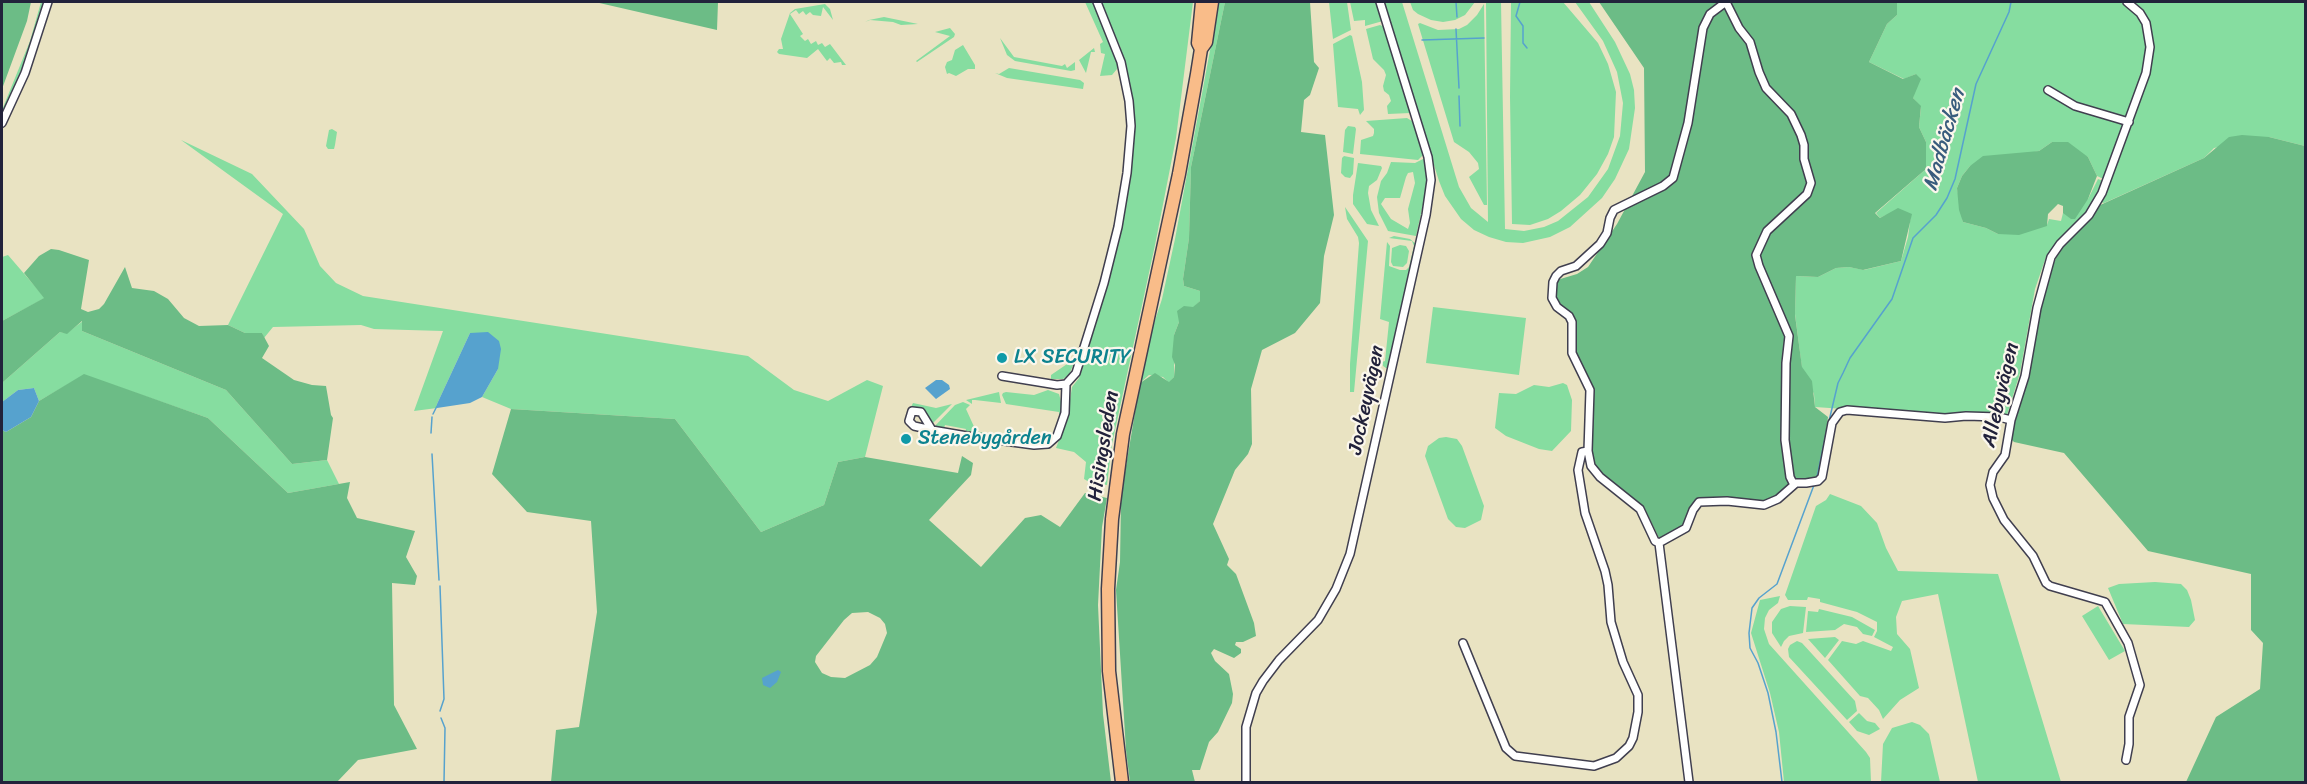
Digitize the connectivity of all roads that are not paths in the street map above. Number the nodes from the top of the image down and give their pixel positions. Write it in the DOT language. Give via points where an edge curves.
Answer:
graph roads {
  1 [pos="48,2"];
  2 [pos="1096,2"];
  3 [pos="1202,2"];
  4 [pos="1212,2"];
  5 [pos="1380,2"];
  6 [pos="1726,2"];
  7 [pos="2127,2"];
  8 [pos="1201,49"];
  9 [pos="2048,90"];
  10 [pos="2129,122"];
  11 [pos="2,123"];
  12 [pos="1002,376"];
  13 [pos="1066,384"];
  14 [pos="2011,420"];
  15 [pos="932,430"];
  16 [pos="1588,451"];
  17 [pos="1795,484"];
  18 [pos="1659,543"];
  19 [pos="1463,643"];
  20 [pos="2126,760"];
  21 [pos="1122,783"];
  22 [pos="1246,783"];
  23 [pos="1689,783"];
  1 -- 11 [label="street" via="25,73"];
  2 -- 13 [label="street" via="1117,47 1131,126 1118,227 1104,283 1076,373"];
  3 -- 8 [label="highway, Hisingsleden" via="1197,43"];
  4 -- 8 [label="highway, Hisingsleden" via="1206,42"];
  5 -- 22 [label="street, Jockeyvägen" via="1427,154 1430,193 1350,554 1318,620 1279,660 1256,693 1246,727"];
  6 -- 16 [label="street" via="1710,14 1703,28 1688,123 1673,178 1614,210 1600,244 1553,282 1552,298 1572,322 1572,353 1590,390"];
  6 -- 17 [label="street" via="1752,46 1766,88 1787,108 1801,135 1811,183 1807,194 1767,231 1756,255 1789,336 1785,440 1790,477"];
  7 -- 10 [label="street, Allebyvägen" via="2144,18 2150,47 2146,73"];
  8 -- 21 [label="highway, Hisingsleden" via="1181,164 1123,434 1112,519 1109,661"];
  9 -- 10 [label="street" via="2075,106"];
  10 -- 14 [label="street, Allebyvägen" via="2097,203 2051,257"];
  12 -- 13 [label="street"];
  13 -- 15 [label="street" via="1065,414 1056,438 1048,444"];
  14 -- 17 [label="street" via="1840,411 1832,423 1822,477"];
  14 -- 20 [label="street, Allebyvägen" via="2005,455 1990,481 1991,494 2004,520 2033,555 2046,583 2105,602 2128,643 2140,685 2129,717"];
  16 -- 18 [label="street" via="1594,471 1640,509 1652,538"];
  16 -- 19 [label="street" via="1581,454 1578,470 1585,513 1608,585 1611,622 1638,695 1629,746 1616,758 1594,766 1515,756 1506,748"];
  17 -- 18 [label="street" via="1764,505 1699,502 1686,528"];
  18 -- 23 [label="street"];
}
